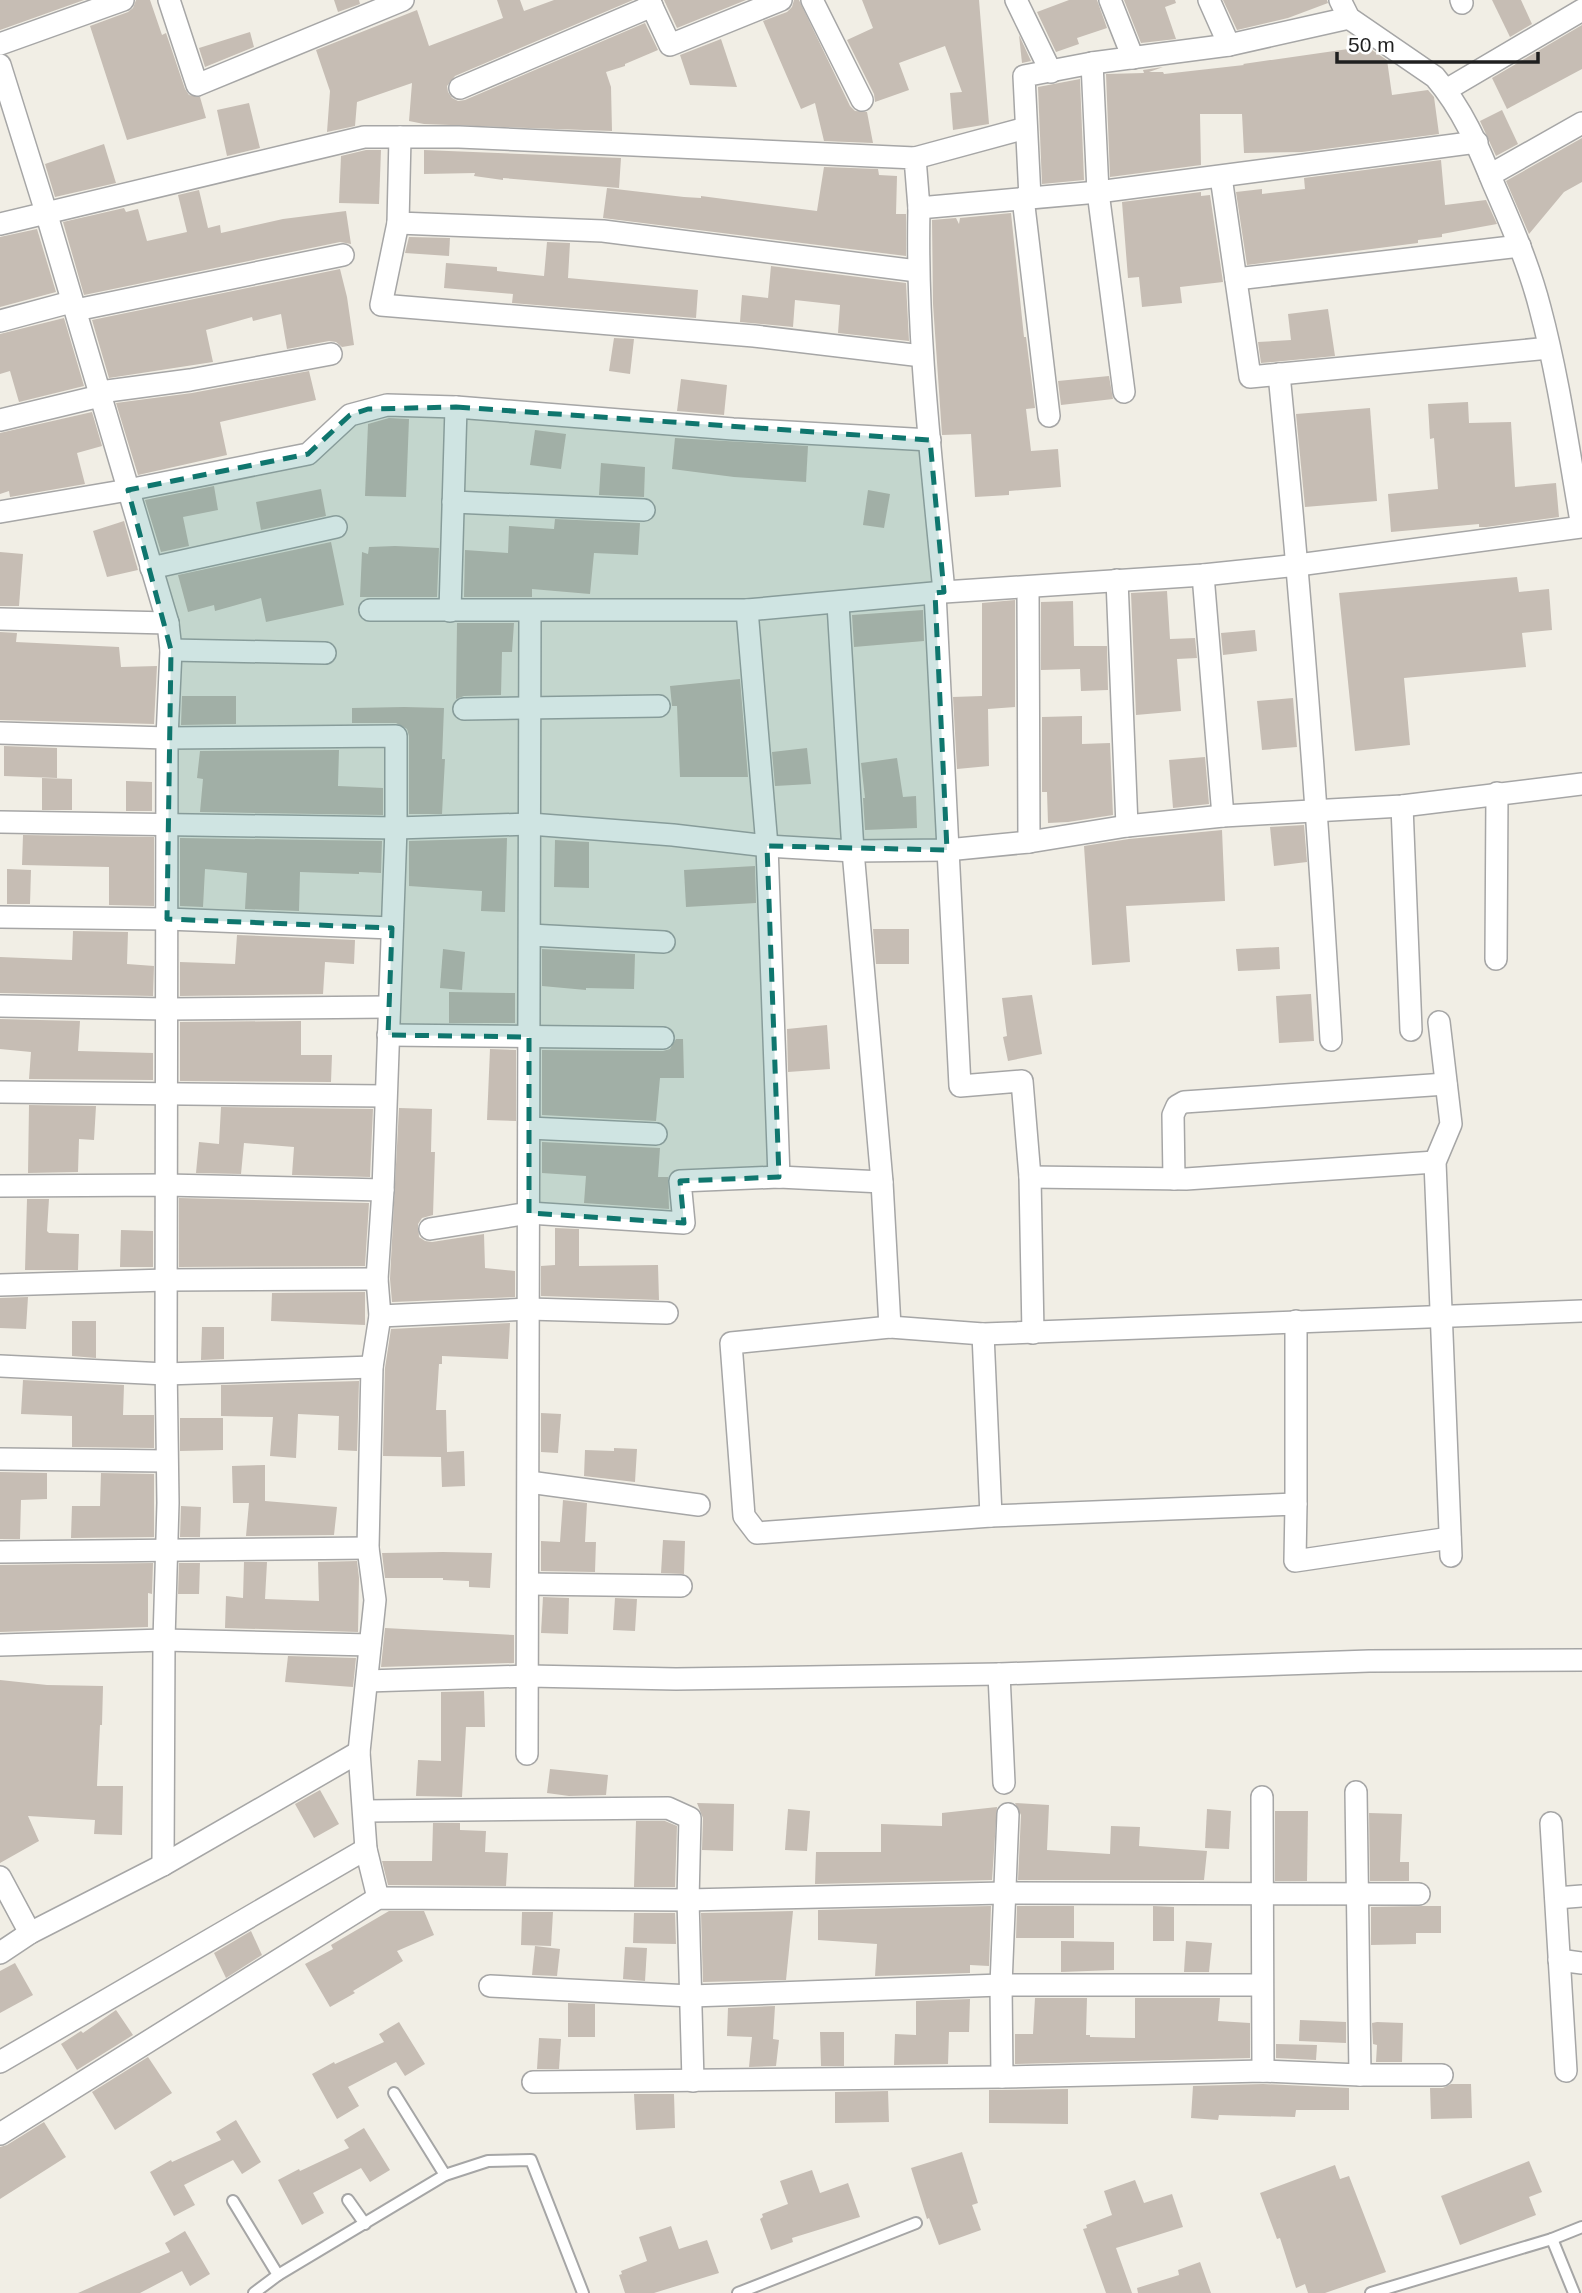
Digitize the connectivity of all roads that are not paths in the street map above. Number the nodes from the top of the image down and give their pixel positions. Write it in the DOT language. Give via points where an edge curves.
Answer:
graph roads {
  1 [pos="123,0"];
  2 [pos="169,0"];
  3 [pos="403,0"];
  4 [pos="781,0"];
  5 [pos="812,0"];
  6 [pos="1016,0"];
  7 [pos="1110,0"];
  8 [pos="1209,0"];
  9 [pos="650,3"];
  10 [pos="1344,9"];
  11 [pos="1582,10"];
  12 [pos="0,44"];
  13 [pos="1228,45"];
  14 [pos="1133,58"];
  15 [pos="1092,63"];
  16 [pos="0,65"];
  17 [pos="1051,72"];
  18 [pos="460,88"];
  19 [pos="1446,90"];
  20 [pos="862,100"];
  21 [pos="1582,123"];
  22 [pos="1026,128"];
  23 [pos="400,137"];
  24 [pos="1478,142"];
  25 [pos="915,158"];
  26 [pos="1490,175"];
  27 [pos="1221,177"];
  28 [pos="1098,192"];
  29 [pos="1026,198"];
  30 [pos="919,208"];
  31 [pos="46,212"];
  32 [pos="398,223"];
  33 [pos="0,224"];
  34 [pos="1520,246"];
  35 [pos="342,255"];
  36 [pos="918,271"];
  37 [pos="1236,279"];
  38 [pos="73,306"];
  39 [pos="0,321"];
  40 [pos="1549,348"];
  41 [pos="331,354"];
  42 [pos="922,356"];
  43 [pos="1279,374"];
  44 [pos="1124,392"];
  45 [pos="100,394"];
  46 [pos="456,407"];
  47 [pos="1049,416"];
  48 [pos="0,420"];
  49 [pos="930,440"];
  50 [pos="128,490"];
  51 [pos="453,502"];
  52 [pos="644,510"];
  53 [pos="0,513"];
  54 [pos="336,527"];
  55 [pos="1582,527"];
  56 [pos="1582,543"];
  57 [pos="1298,565"];
  58 [pos="151,568"];
  59 [pos="1203,575"];
  60 [pos="1116,580"];
  61 [pos="1028,588"];
  62 [pos="940,593"];
  63 [pos="838,604"];
  64 [pos="370,610"];
  65 [pos="747,610"];
  66 [pos="450,611"];
  67 [pos="530,611"];
  68 [pos="0,619"];
  69 [pos="168,623"];
  70 [pos="170,650"];
  71 [pos="325,653"];
  72 [pos="659,706"];
  73 [pos="530,707"];
  74 [pos="464,709"];
  75 [pos="0,733"];
  76 [pos="167,738"];
  77 [pos="1582,784"];
  78 [pos="1497,793"];
  79 [pos="1402,806"];
  80 [pos="1317,809"];
  81 [pos="1223,816"];
  82 [pos="0,822"];
  83 [pos="167,824"];
  84 [pos="530,824"];
  85 [pos="1127,826"];
  86 [pos="396,828"];
  87 [pos="1029,842"];
  88 [pos="767,846"];
  89 [pos="947,850"];
  90 [pos="853,851"];
  91 [pos="0,917"];
  92 [pos="167,919"];
  93 [pos="392,928"];
  94 [pos="530,934"];
  95 [pos="664,942"];
  96 [pos="1496,959"];
  97 [pos="0,1006"];
  98 [pos="388,1007"];
  99 [pos="167,1009"];
  100 [pos="1439,1022"];
  101 [pos="1411,1030"];
  102 [pos="388,1035"];
  103 [pos="529,1037"];
  104 [pos="663,1038"];
  105 [pos="1331,1040"];
  106 [pos="1447,1084"];
  107 [pos="0,1092"];
  108 [pos="166,1095"];
  109 [pos="385,1096"];
  110 [pos="529,1128"];
  111 [pos="656,1134"];
  112 [pos="1435,1162"];
  113 [pos="779,1177"];
  114 [pos="1030,1177"];
  115 [pos="1174,1179"];
  116 [pos="882,1182"];
  117 [pos="166,1185"];
  118 [pos="0,1186"];
  119 [pos="383,1190"];
  120 [pos="529,1213"];
  121 [pos="430,1230"];
  122 [pos="377,1279"];
  123 [pos="166,1280"];
  124 [pos="0,1285"];
  125 [pos="529,1309"];
  126 [pos="1582,1311"];
  127 [pos="667,1313"];
  128 [pos="380,1315"];
  129 [pos="1441,1317"];
  130 [pos="1296,1321"];
  131 [pos="890,1327"];
  132 [pos="1033,1332"];
  133 [pos="983,1334"];
  134 [pos="0,1366"];
  135 [pos="372,1367"];
  136 [pos="166,1374"];
  137 [pos="0,1459"];
  138 [pos="166,1461"];
  139 [pos="529,1482"];
  140 [pos="1296,1504"];
  141 [pos="699,1505"];
  142 [pos="991,1516"];
  143 [pos="368,1548"];
  144 [pos="167,1551"];
  145 [pos="0,1552"];
  146 [pos="529,1584"];
  147 [pos="681,1586"];
  148 [pos="164,1640"];
  149 [pos="0,1645"];
  150 [pos="370,1645"];
  151 [pos="1582,1660"];
  152 [pos="999,1674"];
  153 [pos="528,1676"];
  154 [pos="367,1681"];
  155 [pos="359,1752"];
  156 [pos="527,1754"];
  157 [pos="1004,1783"];
  158 [pos="1356,1792"];
  159 [pos="1262,1797"];
  160 [pos="365,1811"];
  161 [pos="1007,1814"];
  162 [pos="1551,1823"];
  163 [pos="366,1849"];
  164 [pos="163,1865"];
  165 [pos="0,1877"];
  166 [pos="1004,1893"];
  167 [pos="1261,1894"];
  168 [pos="1356,1894"];
  169 [pos="1419,1894"];
  170 [pos="1582,1896"];
  171 [pos="378,1898"];
  172 [pos="1556,1898"];
  173 [pos="688,1900"];
  174 [pos="30,1933"];
  175 [pos="0,1953"];
  176 [pos="1559,1960"];
  177 [pos="1582,1963"];
  178 [pos="1262,1984"];
  179 [pos="1001,1985"];
  180 [pos="490,1986"];
  181 [pos="691,1996"];
  182 [pos="0,2062"];
  183 [pos="1263,2071"];
  184 [pos="1566,2071"];
  185 [pos="1360,2075"];
  186 [pos="1441,2075"];
  187 [pos="1002,2077"];
  188 [pos="693,2081"];
  189 [pos="533,2082"];
  190 [pos="394,2093"];
  191 [pos="0,2134"];
  192 [pos="445,2175"];
  193 [pos="348,2200"];
  194 [pos="233,2201"];
  195 [pos="916,2223"];
  196 [pos="365,2224"];
  197 [pos="1582,2227"];
  198 [pos="1552,2239"];
  199 [pos="278,2275"];
  200 [pos="254,2293"];
  201 [pos="583,2293"];
  202 [pos="738,2293"];
  203 [pos="1371,2293"];
  204 [pos="1574,2293"];
  1 -- 12 [label="street"];
  2 -- 3 [label="street" via="197,85"];
  4 -- 9 [label="street" via="670,45"];
  5 -- 20 [label="street"];
  6 -- 17 [label="street"];
  7 -- 14 [label="street"];
  8 -- 13 [label="street"];
  9 -- 18 [label="street"];
  10 -- 13 [label="street"];
  10 -- 19 [label="street"];
  11 -- 19 [label="street"];
  13 -- 14 [label="street"];
  14 -- 15 [label="street"];
  15 -- 17 [label="street"];
  15 -- 28 [label="street"];
  16 -- 31 [label="street"];
  17 -- 22 [label="street" via="1024,76"];
  19 -- 24 [label="street"];
  21 -- 26 [label="street"];
  22 -- 25 [label="street"];
  22 -- 29 [label="street"];
  23 -- 25 [label="street"];
  23 -- 31 [label="street" via="364,137"];
  23 -- 32 [label="street"];
  24 -- 26 [label="street"];
  24 -- 27 [label="street"];
  25 -- 30 [label="street"];
  26 -- 34 [label="street"];
  27 -- 28 [label="street"];
  27 -- 37 [label="street"];
  28 -- 29 [label="street"];
  28 -- 44 [label="street"];
  29 -- 30 [label="street"];
  29 -- 47 [label="street"];
  30 -- 36 [label="street"];
  31 -- 33 [label="street"];
  31 -- 38 [label="street"];
  32 -- 36 [label="street" via="603,231"];
  32 -- 42 [label="street" via="381,305 612,323"];
  34 -- 37 [label="street"];
  34 -- 40 [label="street"];
  35 -- 38 [label="street"];
  36 -- 42 [label="street"];
  37 -- 43 [label="street" via="1250,377"];
  38 -- 39 [label="street"];
  38 -- 45 [label="street"];
  40 -- 43 [label="street"];
  40 -- 55 [label="street"];
  41 -- 45 [label="street"];
  42 -- 49 [label="street"];
  43 -- 57 [label="street"];
  45 -- 48 [label="street"];
  45 -- 50 [label="street"];
  46 -- 49 [label="street"];
  46 -- 50 [label="street" via="387,405 368,409 350,415 308,454"];
  46 -- 51 [label="street"];
  49 -- 62 [label="street"];
  50 -- 53 [label="street"];
  50 -- 58 [label="street"];
  51 -- 52 [label="street"];
  51 -- 66 [label="street"];
  54 -- 58 [label="street"];
  55 -- 56 [label="street"];
  55 -- 57 [label="street"];
  57 -- 59 [label="street"];
  57 -- 80 [label="street"];
  58 -- 69 [label="street"];
  59 -- 60 [label="street"];
  59 -- 81 [label="street"];
  60 -- 61 [label="street"];
  60 -- 85 [label="street"];
  61 -- 62 [label="street"];
  61 -- 87 [label="street"];
  62 -- 63 [label="street"];
  62 -- 89 [label="street"];
  63 -- 65 [label="street"];
  63 -- 90 [label="street"];
  64 -- 66 [label="street"];
  65 -- 67 [label="street"];
  65 -- 88 [label="street"];
  66 -- 67 [label="street"];
  67 -- 73 [label="street"];
  68 -- 69 [label="street"];
  69 -- 70 [label="street"];
  70 -- 71 [label="street"];
  70 -- 76 [label="street"];
  72 -- 73 [label="street"];
  73 -- 74 [label="street"];
  73 -- 84 [label="street"];
  75 -- 76 [label="street"];
  76 -- 83 [label="street"];
  76 -- 86 [label="street" via="396,736"];
  77 -- 78 [label="street"];
  78 -- 79 [label="street"];
  78 -- 96 [label="street"];
  79 -- 80 [label="street"];
  79 -- 101 [label="street"];
  80 -- 81 [label="street"];
  80 -- 105 [label="street"];
  81 -- 85 [label="street"];
  82 -- 83 [label="street"];
  83 -- 86 [label="street"];
  83 -- 92 [label="street"];
  84 -- 86 [label="street"];
  84 -- 88 [label="street"];
  84 -- 94 [label="street"];
  85 -- 87 [label="street"];
  86 -- 93 [label="street"];
  87 -- 89 [label="street"];
  88 -- 90 [label="street"];
  88 -- 113 [label="street"];
  89 -- 90 [label="street"];
  89 -- 114 [label="street" via="960,1086 1022,1081"];
  90 -- 116 [label="street"];
  91 -- 92 [label="street"];
  92 -- 93 [label="street"];
  92 -- 99 [label="street"];
  93 -- 98 [label="street"];
  94 -- 95 [label="street"];
  94 -- 103 [label="street"];
  97 -- 99 [label="street"];
  98 -- 99 [label="street"];
  98 -- 102 [label="street"];
  99 -- 108 [label="street"];
  100 -- 106 [label="street"];
  102 -- 103 [label="street"];
  102 -- 109 [label="street"];
  103 -- 104 [label="street"];
  103 -- 110 [label="street"];
  106 -- 112 [label="street" via="1451,1124"];
  106 -- 115 [label="street" via="1184,1102 1173,1115"];
  107 -- 108 [label="street"];
  108 -- 109 [label="street"];
  108 -- 117 [label="street"];
  109 -- 119 [label="street"];
  110 -- 111 [label="street"];
  110 -- 120 [label="street"];
  112 -- 115 [label="street"];
  112 -- 129 [label="street"];
  113 -- 116 [label="street"];
  113 -- 120 [label="street" via="680,1181 684,1223"];
  114 -- 115 [label="street"];
  114 -- 132 [label="street"];
  116 -- 131 [label="street"];
  117 -- 118 [label="street"];
  117 -- 119 [label="street"];
  117 -- 123 [label="street"];
  119 -- 122 [label="street"];
  120 -- 121 [label="street"];
  120 -- 125 [label="street"];
  122 -- 123 [label="street"];
  122 -- 128 [label="street"];
  123 -- 124 [label="street"];
  123 -- 136 [label="street"];
  125 -- 127 [label="street"];
  125 -- 128 [label="street"];
  125 -- 139 [label="street"];
  126 -- 129 [label="street"];
  128 -- 135 [label="street"];
  129 -- 130 [label="street"];
  129 -- 140 [label="street" via="1450,1547 1295,1561"];
  130 -- 132 [label="street"];
  130 -- 140 [label="street"];
  131 -- 133 [label="street"];
  131 -- 142 [label="street" via="731,1343 744,1516 757,1533"];
  132 -- 133 [label="street"];
  133 -- 142 [label="street"];
  134 -- 136 [label="street"];
  135 -- 136 [label="street"];
  135 -- 143 [label="street"];
  136 -- 138 [label="street"];
  137 -- 138 [label="street"];
  138 -- 144 [label="street"];
  139 -- 141 [label="street"];
  139 -- 146 [label="street"];
  140 -- 142 [label="street"];
  143 -- 144 [label="street"];
  143 -- 150 [label="street" via="375,1600"];
  144 -- 145 [label="street"];
  144 -- 148 [label="street"];
  146 -- 147 [label="street"];
  146 -- 153 [label="street"];
  148 -- 149 [label="street"];
  148 -- 150 [label="street"];
  148 -- 164 [label="street"];
  150 -- 154 [label="street"];
  151 -- 152 [label="street" via="1369,1661"];
  152 -- 153 [label="street" via="676,1679"];
  152 -- 157 [label="street"];
  153 -- 154 [label="street"];
  153 -- 156 [label="street"];
  154 -- 155 [label="street"];
  155 -- 160 [label="street"];
  155 -- 164 [label="street"];
  158 -- 168 [label="street"];
  159 -- 167 [label="street"];
  160 -- 163 [label="street"];
  160 -- 173 [label="street" via="668,1808 690,1818"];
  161 -- 166 [label="street"];
  162 -- 172 [label="street"];
  163 -- 171 [label="street"];
  163 -- 182 [label="street"];
  164 -- 174 [label="street"];
  165 -- 174 [label="street"];
  166 -- 167 [label="street"];
  166 -- 173 [label="street"];
  166 -- 179 [label="street"];
  167 -- 168 [label="street"];
  167 -- 178 [label="street"];
  168 -- 169 [label="street"];
  168 -- 185 [label="street"];
  170 -- 172 [label="street"];
  171 -- 173 [label="street"];
  171 -- 191 [label="street"];
  172 -- 176 [label="street"];
  173 -- 181 [label="street"];
  174 -- 175 [label="street"];
  176 -- 177 [label="street"];
  176 -- 184 [label="street"];
  178 -- 179 [label="street"];
  178 -- 183 [label="street"];
  179 -- 181 [label="street"];
  179 -- 187 [label="street"];
  180 -- 181 [label="street"];
  181 -- 188 [label="street"];
  183 -- 185 [label="street"];
  183 -- 187 [label="street"];
  185 -- 186 [label="street"];
  187 -- 188 [label="street"];
  188 -- 189 [label="street"];
  190 -- 192 [label="lane"];
  192 -- 196 [label="lane"];
  192 -- 201 [label="lane" via="488,2161 531,2160"];
  193 -- 196 [label="lane"];
  194 -- 199 [label="lane"];
  195 -- 202 [label="lane"];
  196 -- 199 [label="lane"];
  197 -- 198 [label="lane"];
  198 -- 203 [label="lane"];
  198 -- 204 [label="lane"];
  199 -- 200 [label="lane"];
}
